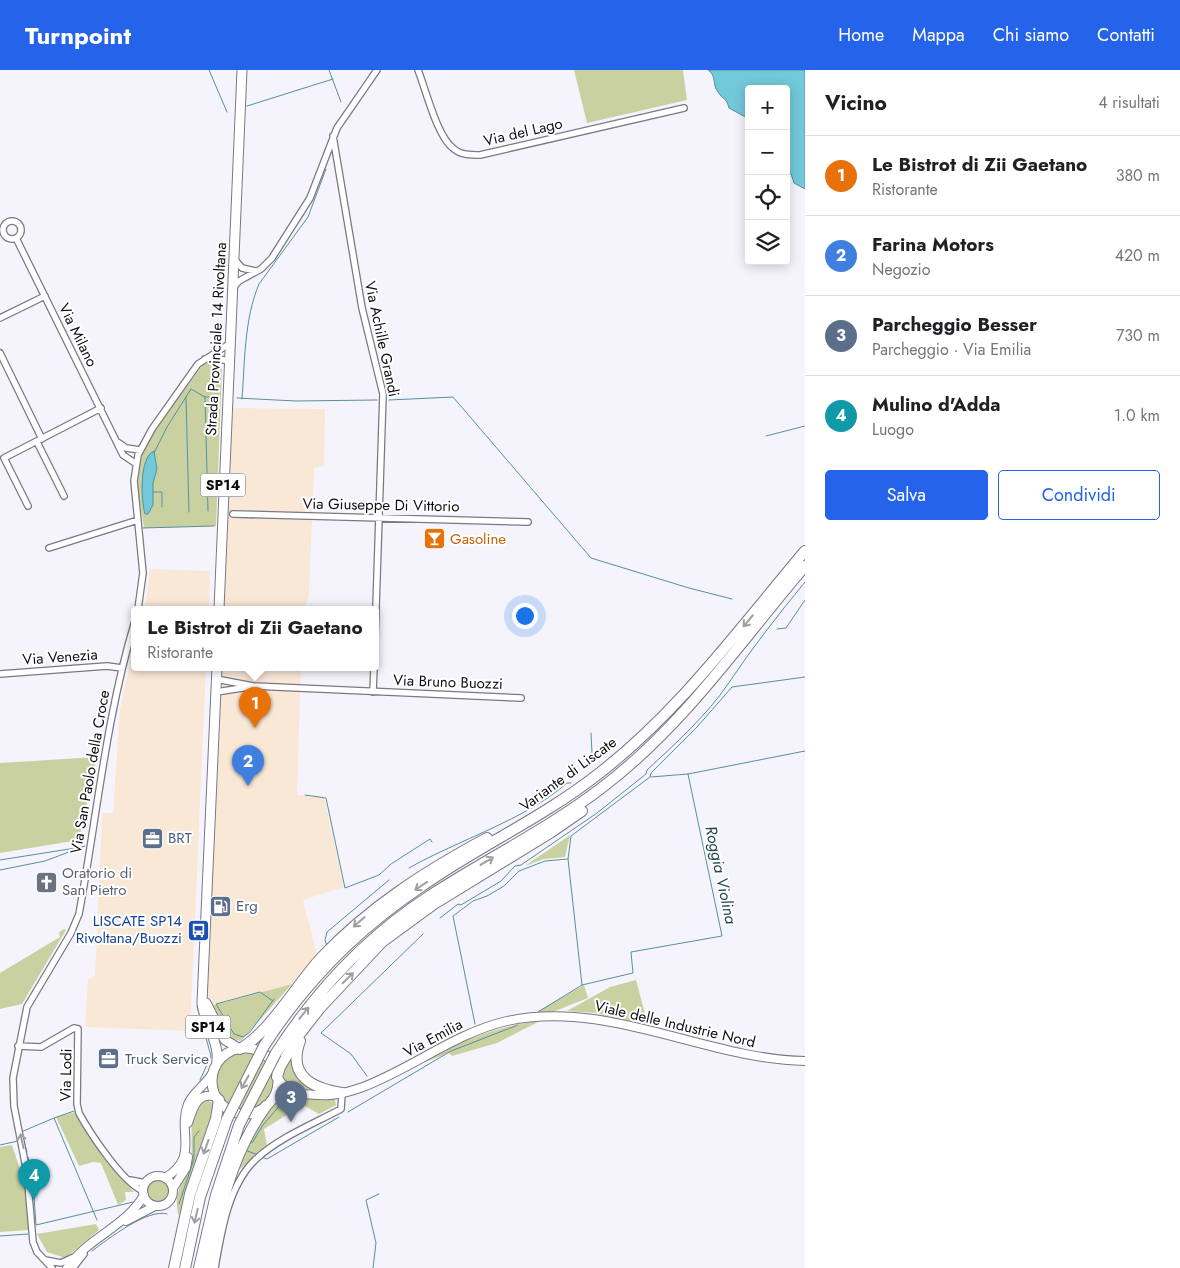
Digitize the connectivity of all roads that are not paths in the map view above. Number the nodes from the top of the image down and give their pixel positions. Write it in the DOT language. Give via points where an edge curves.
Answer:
graph roads {
  1 [pos="242,70"];
  2 [pos="377,70"];
  3 [pos="418,70"];
  4 [pos="684,108"];
  5 [pos="333,136"];
  6 [pos="16,238"];
  7 [pos="233,256"];
  8 [pos="258,271"];
  9 [pos="232,290"];
  10 [pos="45,296"];
  11 [pos="0,318"];
  12 [pos="229,344"];
  13 [pos="0,353"];
  14 [pos="203,359"];
  15 [pos="228,361"];
  16 [pos="101,408"];
  17 [pos="40,440"];
  18 [pos="118,442"];
  19 [pos="140,450"];
  20 [pos="135,464"];
  21 [pos="64,496"];
  22 [pos="28,506"];
  23 [pos="233,514"];
  24 [pos="380,517"];
  25 [pos="138,520"];
  26 [pos="528,522"];
  27 [pos="49,548"];
  28 [pos="805,552"];
  29 [pos="805,566"];
  30 [pos="138,606"];
  31 [pos="219,606"];
  32 [pos="376,606"];
  33 [pos="758,625"];
  34 [pos="131,635"];
  35 [pos="122,668"];
  36 [pos="217,671"];
  37 [pos="374,671"];
  38 [pos="0,674"];
  39 [pos="216,679"];
  40 [pos="254,686"];
  41 [pos="216,692"];
  42 [pos="372,692"];
  43 [pos="521,698"];
  44 [pos="660,720"];
  45 [pos="203,987"];
  46 [pos="327,1000"];
  47 [pos="540,1017"];
  48 [pos="18,1046"];
  49 [pos="240,1049"];
  50 [pos="805,1061"];
  51 [pos="215,1068"];
  52 [pos="277,1077"];
  53 [pos="342,1093"];
  54 [pos="308,1095"];
  55 [pos="217,1099"];
  56 [pos="268,1103"];
  57 [pos="186,1128"];
  58 [pos="186,1143"];
  59 [pos="165,1178"];
  60 [pos="173,1188"];
  61 [pos="144,1190"];
  62 [pos="155,1206"];
  63 [pos="111,1228"];
  64 [pos="78,1253"];
  65 [pos="45,1260"];
  66 [pos="52,1268"];
  67 [pos="67,1268"];
  68 [pos="73,1268"];
  69 [pos="174,1268"];
  70 [pos="185,1268"];
  71 [pos="199,1268"];
  72 [pos="209,1268"];
  73 [pos="215,1268"];
  1 -- 7 [label="main road, Strada Provinciale 14 Rivoltana / SP14"];
  2 -- 5 [label="street"];
  3 -- 4 [label="street, Via del Lago" via="443,136 453,149 467,154 480,155"];
  5 -- 8 [label="street" via="306,206 272,258"];
  5 -- 24 [label="street, Via Achille Grandi" via="362,308 383,394"];
  6 -- 10 [label="street, Via Milano"];
  7 -- 8 [label="street" via="242,268"];
  7 -- 9 [label="main road, Strada Provinciale 14 Rivoltana / SP14"];
  8 -- 9 [label="street" via="239,280"];
  9 -- 12 [label="main road, Strada Provinciale 14 Rivoltana / SP14"];
  10 -- 11 [label="street"];
  10 -- 16 [label="street, Via Milano"];
  12 -- 14 [label="street"];
  12 -- 15 [label="main road, Strada Provinciale 14 Rivoltana / SP14"];
  13 -- 17 [label="street"];
  14 -- 15 [label="street"];
  14 -- 19 [label="street" via="152,428"];
  15 -- 31 [label="main road, Strada Provinciale 14 Rivoltana / SP14"];
  16 -- 17 [label="street"];
  16 -- 18 [label="street, Via Milano"];
  17 -- 21 [label="street"];
  17 -- 22 [label="street" via="4,458"];
  18 -- 19 [label="street" via="126,448"];
  18 -- 20 [label="street, Via Milano" via="124,457"];
  19 -- 20 [label="street"];
  20 -- 25 [label="street"];
  23 -- 24 [label="street, Via Giuseppe Di Vittorio"];
  24 -- 26 [label="street, Via Giuseppe Di Vittorio"];
  24 -- 32 [label="street, Via Achille Grandi"];
  25 -- 27 [label="street"];
  25 -- 30 [label="street" via="143,573"];
  28 -- 44 [label="highway, Variante di Liscate, one-way" via="707,670"];
  29 -- 33 [label="highway, Variante di Liscate"];
  46 -- 33 [label="highway, one-way" via="382,942 400,928 550,833 629,775 713,690 744,652"];
  71 -- 33 [label="highway, Variante di Liscate, one-way, bridge" via="216,1196 239,1125 276,1053 299,1020 349,962 430,896 558,819 626,769 692,704"];
  34 -- 35 [label="street, Via San Paolo della Croce"];
  35 -- 38 [label="street, Via Venezia" via="107,666"];
  35 -- 48 [label="street, Via San Paolo della Croce" via="77,919 28,1005"];
  36 -- 39 [label="main road, SP14"];
  37 -- 42 [label="street"];
  39 -- 40 [label="street, Via Bruno Buozzi"];
  39 -- 41 [label="main road, SP14"];
  40 -- 41 [label="street, Via Bruno Buozzi"];
  40 -- 42 [label="street, Via Bruno Buozzi"];
  41 -- 45 [label="main road, SP14"];
  42 -- 43 [label="street, Via Bruno Buozzi"];
  44 -- 49 [label="highway, one-way" via="562,796 420,876 382,902 333,945 274,1016"];
  44 -- 70 [label="highway, Variante di Liscate, one-way, bridge" via="618,759 581,787 536,818 423,885 385,913 334,958 288,1011 264,1046 226,1119 200,1197"];
  45 -- 49 [label="main road, SP14" via="209,1011 224,1039"];
  45 -- 51 [label="main road, SP14" via="203,1012 217,1053"];
  46 -- 52 [label="highway" via="299,1036"];
  46 -- 53 [label="highway" via="300,1039 297,1061 302,1075 311,1084"];
  47 -- 50 [label="main road, Viale delle Industrie Nord" via="590,1018 745,1054"];
  47 -- 53 [label="main road, Via Emilia" via="476,1030 395,1072"];
  48 -- 61 [label="street, Via Lodi" via="40,1047 74,1028 79,1030 78,1108 122,1175"];
  65 -- 48 [label="street, Via San Paolo della Croce, one-way" via="36,1252 33,1242 27,1173 12,1091"];
  49 -- 51 [label="main road" via="228,1053"];
  49 -- 52 [label="main road" via="251,1049 264,1055 273,1064"];
  51 -- 55 [label="main road" via="212,1084"];
  51 -- 57 [label="main road" via="189,1102"];
  52 -- 54 [label="main road, Via Emilia" via="286,1087"];
  52 -- 56 [label="main road" via="276,1090"];
  53 -- 54 [label="main road, Via Emilia"];
  53 -- 73 [label="street" via="341,1109 277,1144 259,1156 245,1172 234,1193"];
  54 -- 56 [label="main road, Via Emilia" via="284,1094"];
  55 -- 56 [label="main road" via="226,1108 239,1113 251,1113"];
  55 -- 57 [label="main road" via="205,1095 199,1098"];
  55 -- 69 [label="highway, one-way" via="216,1119 190,1194"];
  56 -- 72 [label="highway" via="245,1139 229,1182"];
  57 -- 58 [label="main road"];
  58 -- 59 [label="main road" via="180,1166"];
  58 -- 60 [label="main road" via="188,1162"];
  59 -- 60 [label="main road"];
  59 -- 61 [label="main road" via="155,1176"];
  60 -- 62 [label="main road" via="169,1202"];
  61 -- 62 [label="main road" via="148,1202"];
  61 -- 63 [label="main road" via="136,1208"];
  62 -- 63 [label="main road"];
  63 -- 64 [label="main road"];
  63 -- 68 [label="street"];
  64 -- 65 [label="street" via="64,1262"];
  64 -- 67 [label="main road"];
  65 -- 66 [label="street"];
}
